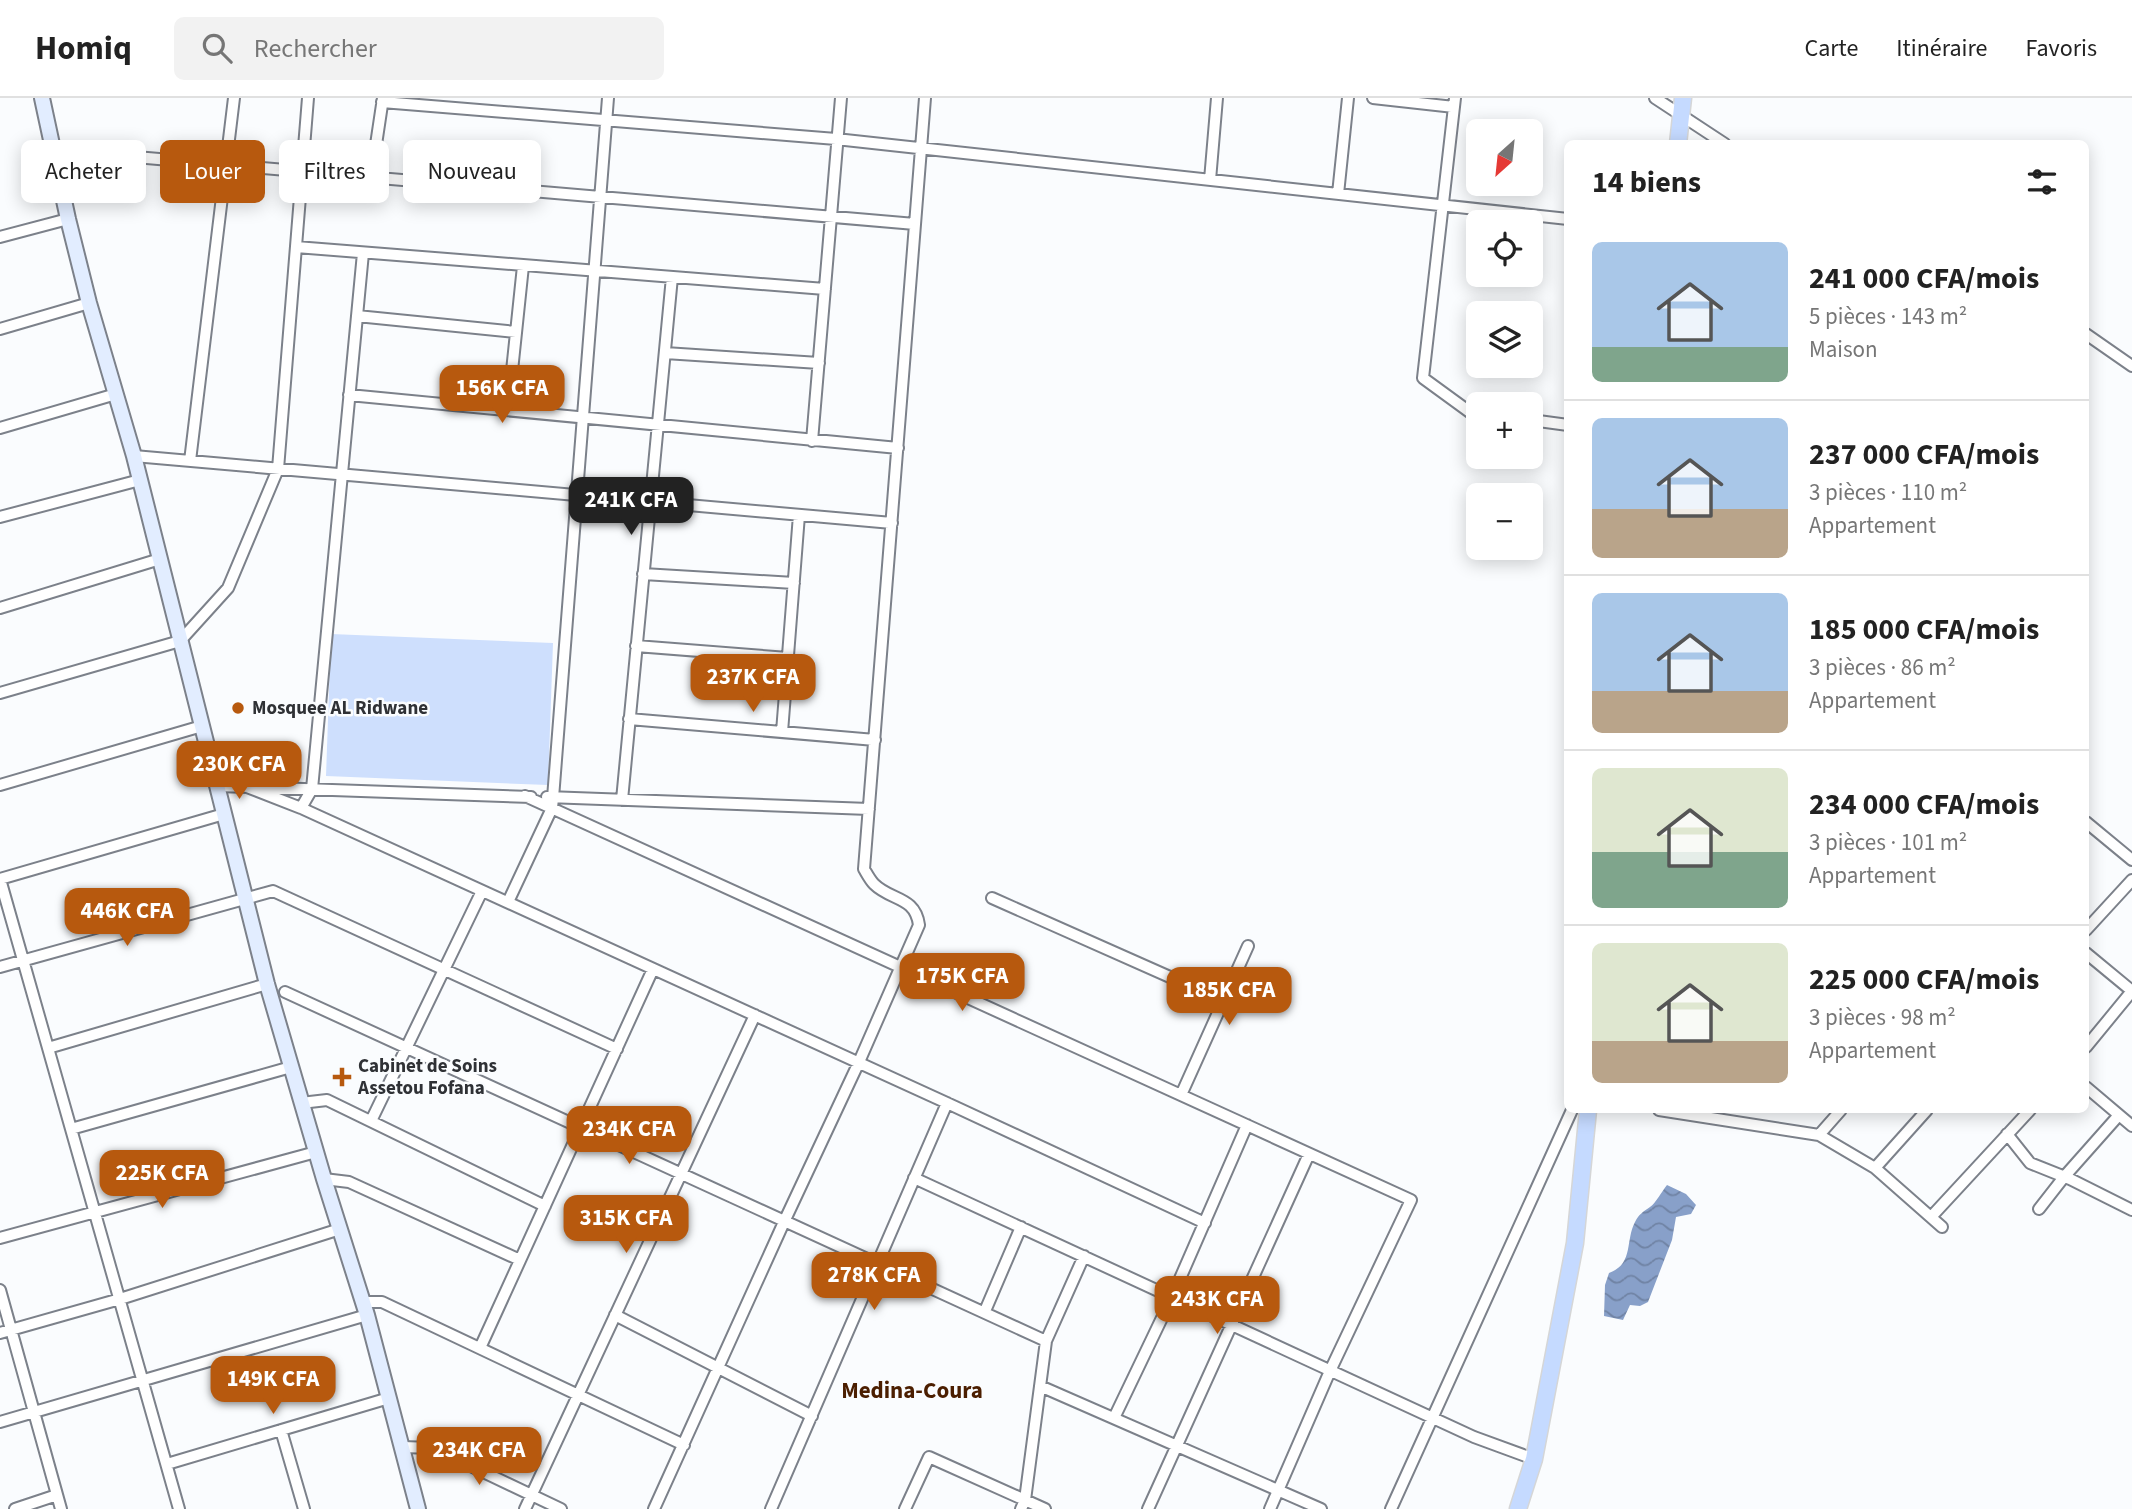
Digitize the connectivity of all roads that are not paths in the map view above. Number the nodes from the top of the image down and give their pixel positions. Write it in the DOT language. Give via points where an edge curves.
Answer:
graph roads {
  1 [pos="42,98"];
  2 [pos="234,98"];
  3 [pos="308,98"];
  4 [pos="608,98"];
  5 [pos="841,98"];
  6 [pos="925,98"];
  7 [pos="1217,98"];
  8 [pos="1348,98"];
  9 [pos="1373,98"];
  10 [pos="1655,98"];
  11 [pos="383,100"];
  12 [pos="1455,103"];
  13 [pos="1682,106"];
  14 [pos="607,120"];
  15 [pos="836,139"];
  16 [pos="52,140"];
  17 [pos="228,140"];
  18 [pos="305,140"];
  19 [pos="376,140"];
  20 [pos="1678,140"];
  21 [pos="1720,140"];
  22 [pos="921,148"];
  23 [pos="389,179"];
  24 [pos="1210,180"];
  25 [pos="1338,194"];
  26 [pos="600,197"];
  27 [pos="65,203"];
  28 [pos="221,203"];
  29 [pos="300,203"];
  30 [pos="1443,205"];
  31 [pos="830,218"];
  32 [pos="68,219"];
  33 [pos="1564,219"];
  34 [pos="915,224"];
  35 [pos="0,237"];
  36 [pos="296,247"];
  37 [pos="363,253"];
  38 [pos="523,266"];
  39 [pos="595,271"];
  40 [pos="672,277"];
  41 [pos="825,289"];
  42 [pos="89,303"];
  43 [pos="357,316"];
  44 [pos="0,329"];
  45 [pos="516,332"];
  46 [pos="2089,336"];
  47 [pos="665,353"];
  48 [pos="819,363"];
  49 [pos="2132,366"];
  50 [pos="116,394"];
  51 [pos="349,395"];
  52 [pos="508,409"];
  53 [pos="1466,409"];
  54 [pos="583,416"];
  55 [pos="1543,422"];
  56 [pos="658,423"];
  57 [pos="1564,424"];
  58 [pos="0,428"];
  59 [pos="812,441"];
  60 [pos="898,447"];
  61 [pos="134,456"];
  62 [pos="190,461"];
  63 [pos="278,469"];
  64 [pos="342,474"];
  65 [pos="140,480"];
  66 [pos="577,495"];
  67 [pos="650,502"];
  68 [pos="799,514"];
  69 [pos="0,517"];
  70 [pos="892,523"];
  71 [pos="160,559"];
  72 [pos="643,574"];
  73 [pos="794,583"];
  74 [pos="0,608"];
  75 [pos="180,641"];
  76 [pos="636,646"];
  77 [pos="788,658"];
  78 [pos="0,693"];
  79 [pos="629,719"];
  80 [pos="202,726"];
  81 [pos="782,732"];
  82 [pos="875,740"];
  83 [pos="0,785"];
  84 [pos="217,786"];
  85 [pos="247,787"];
  86 [pos="312,789"];
  87 [pos="622,800"];
  88 [pos="552,803"];
  89 [pos="301,808"];
  90 [pos="869,809"];
  91 [pos="224,814"];
  92 [pos="2089,824"];
  93 [pos="2132,860"];
  94 [pos="0,879"];
  95 [pos="2132,880"];
  96 [pos="482,891"];
  97 [pos="992,898"];
  98 [pos="245,899"];
  99 [pos="508,902"];
  100 [pos="2089,927"];
  101 [pos="1248,946"];
  102 [pos="2089,955"];
  103 [pos="23,960"];
  104 [pos="0,967"];
  105 [pos="901,967"];
  106 [pos="653,969"];
  107 [pos="444,970"];
  108 [pos="267,984"];
  109 [pos="285,992"];
  110 [pos="1224,1001"];
  111 [pos="755,1015"];
  112 [pos="2089,1043"];
  113 [pos="48,1048"];
  114 [pos="406,1048"];
  115 [pos="617,1049"];
  116 [pos="859,1062"];
  117 [pos="291,1067"];
  118 [pos="2089,1090"];
  119 [pos="1181,1095"];
  120 [pos="301,1103"];
  121 [pos="947,1103"];
  122 [pos="1571,1113"];
  123 [pos="1588,1113"];
  124 [pos="1678,1113"];
  125 [pos="1838,1113"];
  126 [pos="1924,1113"];
  127 [pos="2027,1113"];
  128 [pos="2119,1115"];
  129 [pos="371,1121"];
  130 [pos="1247,1125"];
  131 [pos="2132,1126"];
  132 [pos="581,1127"];
  133 [pos="71,1129"];
  134 [pos="2007,1134"];
  135 [pos="1819,1135"];
  136 [pos="316,1152"];
  137 [pos="1309,1154"];
  138 [pos="1875,1168"];
  139 [pos="682,1173"];
  140 [pos="2064,1177"];
  141 [pos="914,1178"];
  142 [pos="324,1180"];
  143 [pos="545,1206"];
  144 [pos="2039,1209"];
  145 [pos="2132,1210"];
  146 [pos="95,1212"];
  147 [pos="1931,1217"];
  148 [pos="784,1222"];
  149 [pos="1205,1223"];
  150 [pos="1021,1227"];
  151 [pos="1942,1227"];
  152 [pos="340,1229"];
  153 [pos="0,1238"];
  154 [pos="1084,1256"];
  155 [pos="520,1260"];
  156 [pos="878,1262"];
  157 [pos="0,1290"];
  158 [pos="1172,1297"];
  159 [pos="120,1299"];
  160 [pos="365,1309"];
  161 [pos="985,1311"];
  162 [pos="615,1315"];
  163 [pos="1231,1325"];
  164 [pos="6,1331"];
  165 [pos="1046,1341"];
  166 [pos="480,1348"];
  167 [pos="718,1370"];
  168 [pos="1330,1371"];
  169 [pos="143,1381"];
  170 [pos="1040,1386"];
  171 [pos="579,1395"];
  172 [pos="389,1398"];
  173 [pos="34,1412"];
  174 [pos="811,1416"];
  175 [pos="1114,1418"];
  176 [pos="1432,1418"];
  177 [pos="0,1422"];
  178 [pos="281,1430"];
  179 [pos="684,1445"];
  180 [pos="1177,1446"];
  181 [pos="402,1447"];
  182 [pos="1534,1459"];
  183 [pos="167,1464"];
  184 [pos="1278,1490"];
  185 [pos="57,1495"];
  186 [pos="532,1495"];
  187 [pos="1023,1504"];
  188 [pos="15,1509"];
  189 [pos="61,1509"];
  190 [pos="179,1509"];
  191 [pos="303,1509"];
  192 [pos="418,1509"];
  193 [pos="526,1509"];
  194 [pos="561,1509"];
  195 [pos="654,1509"];
  196 [pos="772,1509"];
  197 [pos="905,1509"];
  198 [pos="1045,1509"];
  199 [pos="1148,1509"];
  200 [pos="1270,1509"];
  201 [pos="1321,1509"];
  202 [pos="1391,1509"];
  203 [pos="1518,1509"];
  1 -- 16 [label="street"];
  2 -- 17 [label="street"];
  3 -- 18 [label="street"];
  4 -- 14 [label="street"];
  5 -- 15 [label="street"];
  6 -- 22 [label="street"];
  7 -- 24 [label="street"];
  8 -- 25 [label="street"];
  9 -- 12 [label="street"];
  10 -- 13 [label="street"];
  11 -- 14 [label="street"];
  11 -- 19 [label="street"];
  12 -- 30 [label="street"];
  13 -- 20 [label="main road"];
  13 -- 21 [label="street"];
  14 -- 15 [label="street"];
  14 -- 26 [label="street"];
  15 -- 22 [label="street"];
  15 -- 31 [label="street"];
  22 -- 24 [label="street"];
  22 -- 34 [label="street"];
  23 -- 26 [label="street"];
  24 -- 25 [label="street"];
  25 -- 30 [label="street"];
  26 -- 31 [label="street"];
  26 -- 39 [label="street"];
  27 -- 32 [label="street"];
  28 -- 62 [label="street"];
  29 -- 36 [label="street"];
  30 -- 33 [label="street"];
  30 -- 53 [label="street" via="1423,378"];
  31 -- 34 [label="street"];
  31 -- 41 [label="street"];
  32 -- 35 [label="street"];
  32 -- 42 [label="street"];
  34 -- 60 [label="street"];
  36 -- 37 [label="street"];
  36 -- 63 [label="street"];
  37 -- 38 [label="street"];
  37 -- 43 [label="street"];
  38 -- 39 [label="street"];
  38 -- 45 [label="street"];
  39 -- 40 [label="street"];
  39 -- 54 [label="street"];
  40 -- 41 [label="street"];
  40 -- 47 [label="street"];
  41 -- 48 [label="street"];
  42 -- 44 [label="street"];
  42 -- 50 [label="street"];
  43 -- 45 [label="street"];
  43 -- 51 [label="street"];
  45 -- 52 [label="street"];
  46 -- 49 [label="street"];
  47 -- 48 [label="street"];
  47 -- 56 [label="street"];
  48 -- 59 [label="street"];
  50 -- 58 [label="street"];
  50 -- 61 [label="street"];
  51 -- 52 [label="street"];
  51 -- 64 [label="street"];
  52 -- 54 [label="street"];
  54 -- 56 [label="street"];
  54 -- 66 [label="street"];
  55 -- 57 [label="street"];
  56 -- 59 [label="street"];
  56 -- 67 [label="street"];
  59 -- 60 [label="street"];
  60 -- 70 [label="street"];
  61 -- 62 [label="street"];
  61 -- 65 [label="street"];
  62 -- 63 [label="street"];
  63 -- 64 [label="street"];
  63 -- 75 [label="street" via="228,588"];
  64 -- 66 [label="street"];
  64 -- 86 [label="street"];
  65 -- 69 [label="street"];
  65 -- 71 [label="street"];
  66 -- 67 [label="street"];
  66 -- 88 [label="street"];
  67 -- 68 [label="street"];
  67 -- 72 [label="street"];
  68 -- 70 [label="street"];
  68 -- 73 [label="street"];
  70 -- 82 [label="street"];
  71 -- 74 [label="street"];
  71 -- 75 [label="street"];
  72 -- 73 [label="street"];
  72 -- 76 [label="street"];
  73 -- 77 [label="street"];
  75 -- 78 [label="street"];
  75 -- 80 [label="street"];
  76 -- 77 [label="street"];
  76 -- 79 [label="street"];
  77 -- 81 [label="street"];
  79 -- 81 [label="street"];
  79 -- 87 [label="street"];
  80 -- 83 [label="street"];
  80 -- 84 [label="street"];
  81 -- 82 [label="street"];
  82 -- 90 [label="street"];
  84 -- 85 [label="street"];
  84 -- 91 [label="street"];
  85 -- 86 [label="street"];
  85 -- 89 [label="street"];
  86 -- 88 [label="street" via="525,796"];
  86 -- 89 [label="street"];
  87 -- 88 [label="street"];
  87 -- 90 [label="street"];
  88 -- 99 [label="street"];
  88 -- 105 [label="street"];
  89 -- 96 [label="street"];
  90 -- 105 [label="street" via="864,869 874,884 917,912 919,925"];
  91 -- 94 [label="street"];
  91 -- 98 [label="street"];
  92 -- 93 [label="street"];
  94 -- 103 [label="street"];
  95 -- 100 [label="street"];
  96 -- 99 [label="street"];
  96 -- 107 [label="street"];
  97 -- 110 [label="street"];
  98 -- 103 [label="street"];
  98 -- 107 [label="street" via="273,891"];
  98 -- 108 [label="street"];
  99 -- 106 [label="street"];
  101 -- 110 [label="street"];
  102 -- 112 [label="street" via="2132,990"];
  103 -- 104 [label="street"];
  103 -- 113 [label="street"];
  105 -- 116 [label="street"];
  105 -- 119 [label="street"];
  106 -- 111 [label="street"];
  106 -- 115 [label="street"];
  107 -- 114 [label="street"];
  107 -- 115 [label="street"];
  108 -- 113 [label="street"];
  108 -- 117 [label="street"];
  109 -- 114 [label="street"];
  110 -- 119 [label="street"];
  111 -- 116 [label="street"];
  111 -- 139 [label="street"];
  113 -- 133 [label="street"];
  114 -- 129 [label="street"];
  114 -- 132 [label="street"];
  115 -- 132 [label="street"];
  116 -- 121 [label="street"];
  116 -- 148 [label="street"];
  117 -- 120 [label="street"];
  117 -- 133 [label="street"];
  118 -- 128 [label="street"];
  119 -- 130 [label="street"];
  120 -- 129 [label="street" via="327,1100"];
  120 -- 136 [label="street"];
  121 -- 141 [label="street"];
  121 -- 149 [label="street"];
  122 -- 176 [label="street"];
  123 -- 182 [label="main road" via="1575,1243"];
  124 -- 135 [label="street"];
  125 -- 135 [label="street"];
  126 -- 138 [label="street"];
  127 -- 134 [label="street"];
  128 -- 131 [label="street"];
  128 -- 140 [label="street"];
  129 -- 143 [label="street"];
  130 -- 137 [label="street"];
  130 -- 149 [label="street"];
  132 -- 139 [label="street"];
  132 -- 143 [label="street"];
  133 -- 146 [label="street"];
  134 -- 140 [label="street" via="2030,1163"];
  134 -- 147 [label="street"];
  135 -- 138 [label="street"];
  136 -- 142 [label="street"];
  136 -- 146 [label="street"];
  137 -- 163 [label="street"];
  137 -- 168 [label="street" via="1411,1200"];
  138 -- 147 [label="street"];
  139 -- 148 [label="street"];
  139 -- 162 [label="street"];
  140 -- 144 [label="street"];
  140 -- 145 [label="street"];
  141 -- 150 [label="street"];
  141 -- 156 [label="street"];
  142 -- 152 [label="street"];
  142 -- 155 [label="street" via="349,1182"];
  143 -- 155 [label="street"];
  146 -- 153 [label="street"];
  146 -- 159 [label="street"];
  147 -- 151 [label="street"];
  148 -- 156 [label="street"];
  148 -- 167 [label="street"];
  149 -- 158 [label="street"];
  150 -- 154 [label="street"];
  150 -- 161 [label="street"];
  152 -- 159 [label="street"];
  152 -- 160 [label="street"];
  154 -- 158 [label="street"];
  154 -- 165 [label="street"];
  155 -- 166 [label="street"];
  156 -- 161 [label="street"];
  156 -- 174 [label="street"];
  157 -- 164 [label="street"];
  158 -- 163 [label="street"];
  158 -- 175 [label="street"];
  159 -- 164 [label="street"];
  159 -- 169 [label="street"];
  160 -- 166 [label="street" via="382,1302"];
  160 -- 169 [label="street"];
  160 -- 172 [label="street"];
  161 -- 165 [label="street"];
  162 -- 167 [label="street"];
  162 -- 171 [label="street"];
  163 -- 168 [label="street"];
  163 -- 180 [label="street"];
  164 -- 173 [label="street"];
  165 -- 170 [label="street"];
  166 -- 171 [label="street"];
  167 -- 174 [label="street"];
  167 -- 179 [label="street"];
  168 -- 176 [label="street"];
  168 -- 184 [label="street"];
  169 -- 173 [label="street"];
  169 -- 183 [label="street"];
  170 -- 175 [label="street"];
  170 -- 187 [label="street"];
  171 -- 179 [label="street"];
  171 -- 186 [label="street"];
  172 -- 178 [label="street"];
  172 -- 181 [label="street"];
  173 -- 177 [label="street"];
  173 -- 185 [label="street"];
  174 -- 196 [label="street"];
  175 -- 180 [label="street"];
  176 -- 182 [label="street"];
  176 -- 202 [label="street"];
  178 -- 183 [label="street"];
  178 -- 191 [label="street"];
  179 -- 195 [label="street"];
  180 -- 184 [label="street"];
  180 -- 199 [label="street"];
  181 -- 186 [label="street" via="433,1448"];
  181 -- 192 [label="street"];
  182 -- 203 [label="main road"];
  183 -- 190 [label="street"];
  184 -- 200 [label="street"];
  184 -- 201 [label="street"];
  185 -- 188 [label="street"];
  185 -- 189 [label="street"];
  186 -- 193 [label="street"];
  186 -- 194 [label="street"];
  187 -- 197 [label="street" via="929,1457"];
  187 -- 198 [label="street"];
}
